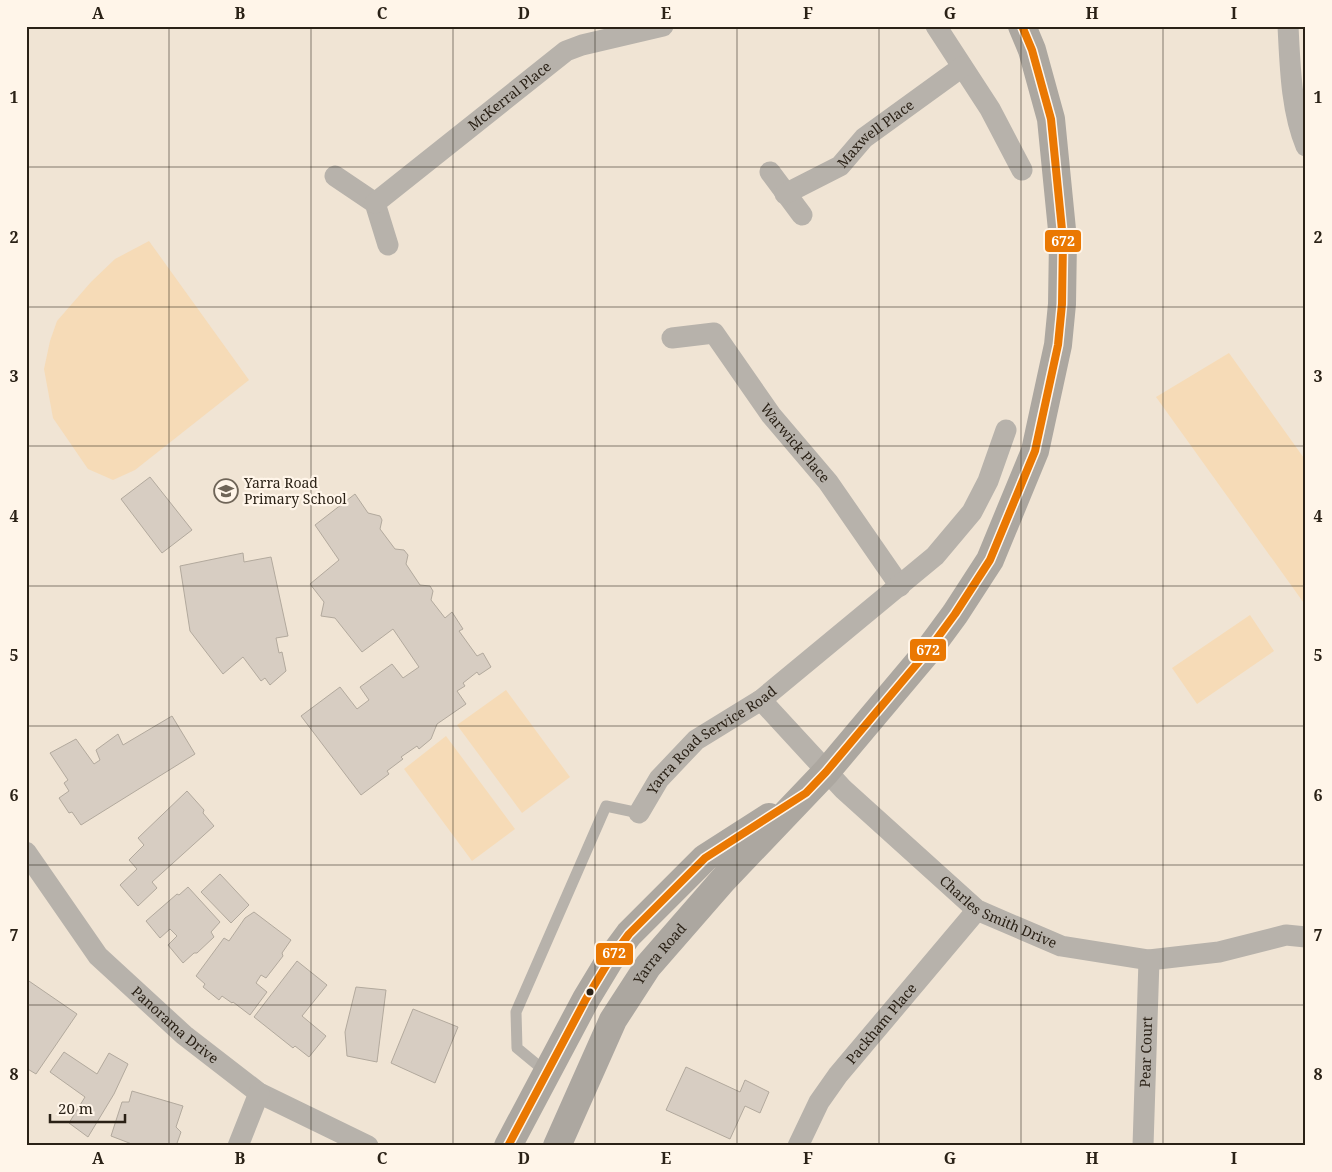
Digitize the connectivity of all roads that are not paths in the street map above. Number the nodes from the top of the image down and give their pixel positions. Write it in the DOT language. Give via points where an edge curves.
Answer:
graph roads {
  1 [pos="663,26"];
  2 [pos="936,26"];
  3 [pos="1022,26"];
  4 [pos="1288,26"];
  5 [pos="962,67"];
  6 [pos="1306,146"];
  7 [pos="1022,170"];
  8 [pos="770,172"];
  9 [pos="335,176"];
  10 [pos="786,194"];
  11 [pos="375,203"];
  12 [pos="802,215"];
  13 [pos="388,245"];
  14 [pos="672,338"];
  15 [pos="1006,430"];
  16 [pos="900,586"];
  17 [pos="761,700"];
  18 [pos="826,772"];
  19 [pos="806,793"];
  20 [pos="640,812"];
  21 [pos="26,852"];
  22 [pos="977,910"];
  23 [pos="1306,937"];
  24 [pos="1149,960"];
  25 [pos="546,1072"];
  26 [pos="582,1087"];
  27 [pos="259,1094"];
  28 [pos="238,1146"];
  29 [pos="368,1146"];
  30 [pos="508,1146"];
  31 [pos="556,1146"];
  32 [pos="798,1146"];
  33 [pos="1143,1146"];
  1 -- 11 [label="street, McKerral Place" via="566,51"];
  2 -- 5 [label="street"];
  3 -- 18 [label="main road, Yarra Road" via="1051,118 1063,240 1058,345 1035,451 990,560 955,614"];
  4 -- 6 [label="street" via="1290,70"];
  5 -- 7 [label="street" via="990,109"];
  5 -- 10 [label="street, Maxwell Place" via="864,138 840,166"];
  8 -- 10 [label="street"];
  9 -- 11 [label="street"];
  10 -- 12 [label="street"];
  11 -- 13 [label="street"];
  14 -- 16 [label="street, Warwick Place" via="714,333 771,415 828,482"];
  15 -- 16 [label="street, Yarra Road Service Road" via="988,481 972,512 935,556"];
  16 -- 17 [label="street, Yarra Road Service Road"];
  17 -- 18 [label="street, Charles Smith Drive"];
  17 -- 20 [label="street, Yarra Road Service Road" via="696,740 659,779"];
  18 -- 19 [label="main road, Yarra Road"];
  18 -- 22 [label="street, Charles Smith Drive"];
  19 -- 25 [label="main road, Yarra Road" via="705,858 629,934 586,999"];
  19 -- 26 [label="main road, Yarra Road" via="722,880 648,966 612,1020"];
  20 -- 25 [label="lane, Yarra Road Service Road" via="606,806 516,1012 517,1048"];
  21 -- 27 [label="street, Panorama Drive" via="98,956 184,1035"];
  22 -- 24 [label="street, Charles Smith Drive" via="1061,946"];
  22 -- 32 [label="street, Packham Place" via="838,1075 818,1102"];
  23 -- 24 [label="street, Charles Smith Drive" via="1286,935 1219,952"];
  24 -- 33 [label="street, Pear Court"];
  25 -- 26 [label="main road"];
  25 -- 30 [label="main road, Yarra Road"];
  26 -- 31 [label="main road, Yarra Road"];
  27 -- 28 [label="street"];
  27 -- 29 [label="street, Panorama Drive"];
}
